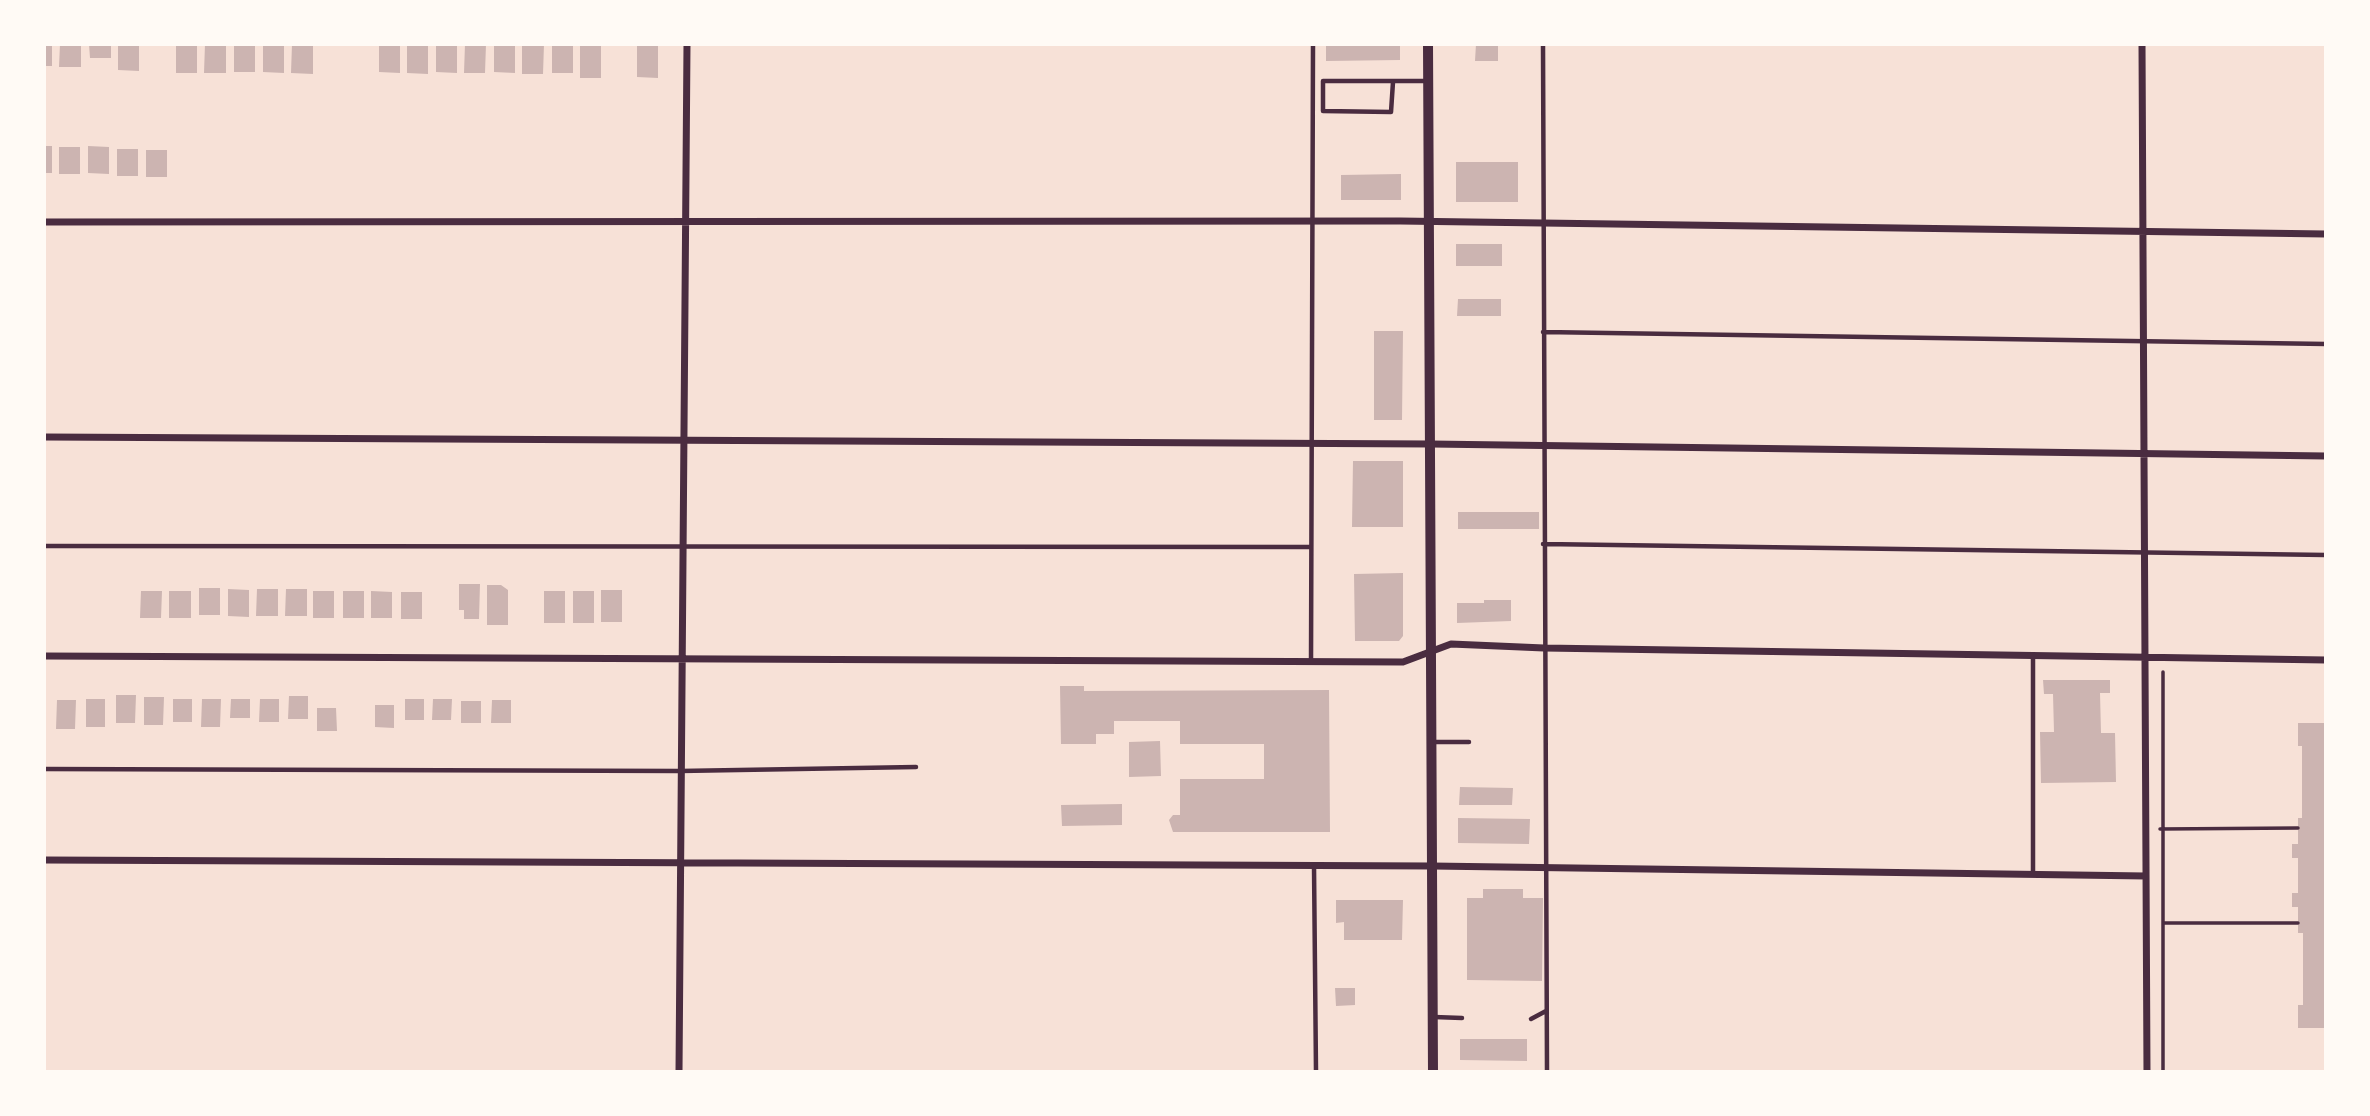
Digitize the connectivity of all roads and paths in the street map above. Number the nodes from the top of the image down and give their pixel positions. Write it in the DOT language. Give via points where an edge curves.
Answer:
graph roads {
  1 [pos="687,44"];
  2 [pos="1313,44"];
  3 [pos="1428,44"];
  4 [pos="1543,44"];
  5 [pos="2142,44"];
  6 [pos="1429,81"];
  7 [pos="1393,82"];
  8 [pos="686,220"];
  9 [pos="44,222"];
  10 [pos="1428,222"];
  11 [pos="1315,223"];
  12 [pos="1543,224"];
  13 [pos="2143,231"];
  14 [pos="2326,234"];
  15 [pos="1543,332"];
  16 [pos="2143,341"];
  17 [pos="2326,344"];
  18 [pos="44,437"];
  19 [pos="683,441"];
  20 [pos="1312,444"];
  21 [pos="1431,444"];
  22 [pos="1543,446"];
  23 [pos="2144,453"];
  24 [pos="2326,456"];
  25 [pos="1544,544"];
  26 [pos="44,546"];
  27 [pos="1311,547"];
  28 [pos="682,548"];
  29 [pos="2144,552"];
  30 [pos="2326,555"];
  31 [pos="1544,648"];
  32 [pos="1431,654"];
  33 [pos="2033,655"];
  34 [pos="44,656"];
  35 [pos="2145,657"];
  36 [pos="2326,660"];
  37 [pos="681,661"];
  38 [pos="1311,662"];
  39 [pos="2175,672"];
  40 [pos="1432,742"];
  41 [pos="1469,742"];
  42 [pos="916,768"];
  43 [pos="44,769"];
  44 [pos="680,771"];
  45 [pos="2298,828"];
  46 [pos="2146,829"];
  47 [pos="2162,829"];
  48 [pos="44,860"];
  49 [pos="680,863"];
  50 [pos="1314,866"];
  51 [pos="1432,866"];
  52 [pos="1546,868"];
  53 [pos="2033,874"];
  54 [pos="2146,876"];
  55 [pos="2163,923"];
  56 [pos="2298,923"];
  57 [pos="1546,1011"];
  58 [pos="1433,1017"];
  59 [pos="1462,1018"];
  60 [pos="1531,1019"];
  61 [pos="679,1072"];
  62 [pos="1316,1072"];
  63 [pos="1433,1072"];
  64 [pos="1547,1072"];
  65 [pos="2147,1072"];
  66 [pos="2164,1072"];
  1 -- 8 [label="street"];
  2 -- 11 [label="lane"];
  3 -- 6 [label="street"];
  4 -- 12 [label="lane"];
  5 -- 13 [label="street"];
  6 -- 7 [label="lane"];
  6 -- 10 [label="street"];
  7 -- 7 [label="lane" via="1324,81 1323,111 1391,112"];
  8 -- 9 [label="street"];
  8 -- 11 [label="street"];
  8 -- 19 [label="street"];
  10 -- 11 [label="street"];
  10 -- 12 [label="street"];
  10 -- 21 [label="street"];
  11 -- 20 [label="lane"];
  12 -- 13 [label="street"];
  12 -- 15 [label="lane"];
  13 -- 14 [label="street"];
  13 -- 16 [label="street"];
  15 -- 16 [label="lane"];
  15 -- 22 [label="lane"];
  16 -- 17 [label="lane"];
  16 -- 23 [label="street"];
  18 -- 19 [label="street"];
  19 -- 20 [label="street"];
  19 -- 28 [label="street"];
  20 -- 21 [label="street"];
  20 -- 27 [label="lane"];
  21 -- 22 [label="street"];
  21 -- 32 [label="street"];
  22 -- 23 [label="street"];
  22 -- 25 [label="lane"];
  23 -- 24 [label="street"];
  23 -- 29 [label="street"];
  25 -- 29 [label="lane"];
  25 -- 31 [label="lane"];
  26 -- 28 [label="lane"];
  27 -- 28 [label="lane"];
  27 -- 38 [label="lane"];
  28 -- 37 [label="street"];
  29 -- 30 [label="lane"];
  29 -- 35 [label="street"];
  31 -- 32 [label="street" via="1451,644"];
  31 -- 33 [label="street"];
  31 -- 52 [label="lane"];
  32 -- 38 [label="street" via="1403,662"];
  32 -- 40 [label="street"];
  33 -- 35 [label="street"];
  33 -- 53 [label="lane"];
  34 -- 37 [label="street"];
  35 -- 36 [label="street"];
  35 -- 46 [label="street"];
  37 -- 38 [label="street"];
  37 -- 44 [label="street"];
  39 -- 47 [label="path" via="2161,671"];
  40 -- 41 [label="lane"];
  40 -- 51 [label="street"];
  42 -- 44 [label="lane"];
  43 -- 44 [label="lane"];
  44 -- 49 [label="street"];
  45 -- 47 [label="path"];
  46 -- 47 [label="path"];
  46 -- 54 [label="street"];
  47 -- 55 [label="path"];
  48 -- 49 [label="street"];
  49 -- 50 [label="street"];
  49 -- 61 [label="street"];
  50 -- 51 [label="street"];
  50 -- 62 [label="lane"];
  51 -- 52 [label="street"];
  51 -- 58 [label="street"];
  52 -- 53 [label="street"];
  52 -- 57 [label="lane"];
  53 -- 54 [label="street"];
  54 -- 65 [label="street"];
  55 -- 56 [label="path"];
  55 -- 66 [label="path"];
  57 -- 60 [label="lane"];
  57 -- 64 [label="lane"];
  58 -- 59 [label="lane"];
  58 -- 63 [label="street"];
}
